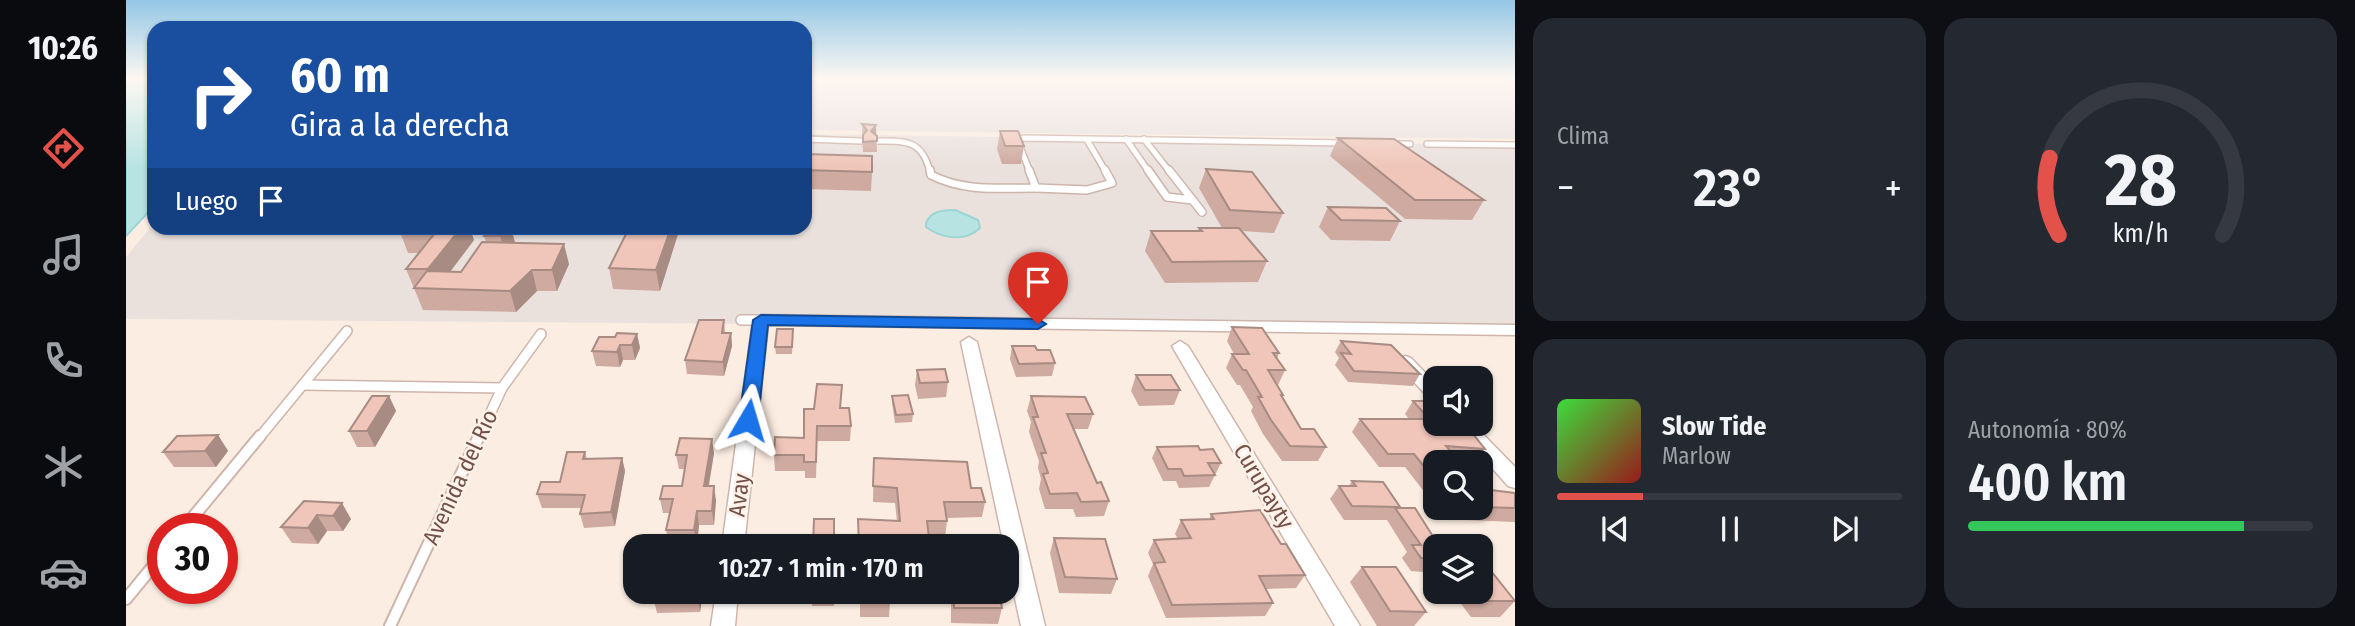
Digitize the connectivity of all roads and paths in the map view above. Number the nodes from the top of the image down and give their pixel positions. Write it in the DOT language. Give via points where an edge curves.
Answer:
graph roads {
  1 [pos="812,139"];
  2 [pos="1126,139"];
  3 [pos="1144,139"];
  4 [pos="1087,140"];
  5 [pos="861,141"];
  6 [pos="876,141"];
  7 [pos="1354,143"];
  8 [pos="1382,144"];
  9 [pos="1410,144"];
  10 [pos="1427,144"];
  11 [pos="1515,145"];
  12 [pos="1036,188"];
  13 [pos="1192,200"];
  14 [pos="1202,212"];
  15 [pos="1515,330"];
  16 [pos="347,331"];
  17 [pos="541,334"];
  18 [pos="969,342"];
  19 [pos="1180,346"];
  20 [pos="1391,347"];
  21 [pos="1423,381"];
  22 [pos="303,385"];
  23 [pos="502,388"];
  24 [pos="1473,436"];
  25 [pos="1515,480"];
  26 [pos="196,513"];
  27 [pos="734,534"];
  28 [pos="147,573"];
  29 [pos="126,598"];
  30 [pos="726,604"];
  31 [pos="390,626"];
  32 [pos="723,626"];
  33 [pos="1032,626"];
  34 [pos="1348,626"];
  1 -- 5 [label="lane"];
  2 -- 3 [label="lane"];
  2 -- 4 [label="lane"];
  2 -- 13 [label="lane" via="1167,197"];
  3 -- 7 [label="lane"];
  3 -- 13 [label="lane"];
  4 -- 12 [label="lane" via="1018,139"];
  4 -- 12 [label="lane" via="1112,183 1107,188"];
  6 -- 12 [label="lane" via="902,141 923,149 931,175 948,184"];
  8 -- 9 [label="lane"];
  10 -- 11 [label="lane"];
  13 -- 14 [label="lane"];
  15 -- 27 [label="street, Avay" via="751,320"];
  16 -- 22 [label="lane"];
  17 -- 23 [label="lane, Avenida del Río"];
  18 -- 33 [label="street"];
  19 -- 34 [label="street, Curupayty"];
  20 -- 21 [label="street"];
  22 -- 23 [label="lane"];
  22 -- 26 [label="lane"];
  23 -- 31 [label="lane, Avenida del Río"];
  24 -- 25 [label="street"];
  28 -- 29 [label="lane"];
  30 -- 32 [label="street"];
}
